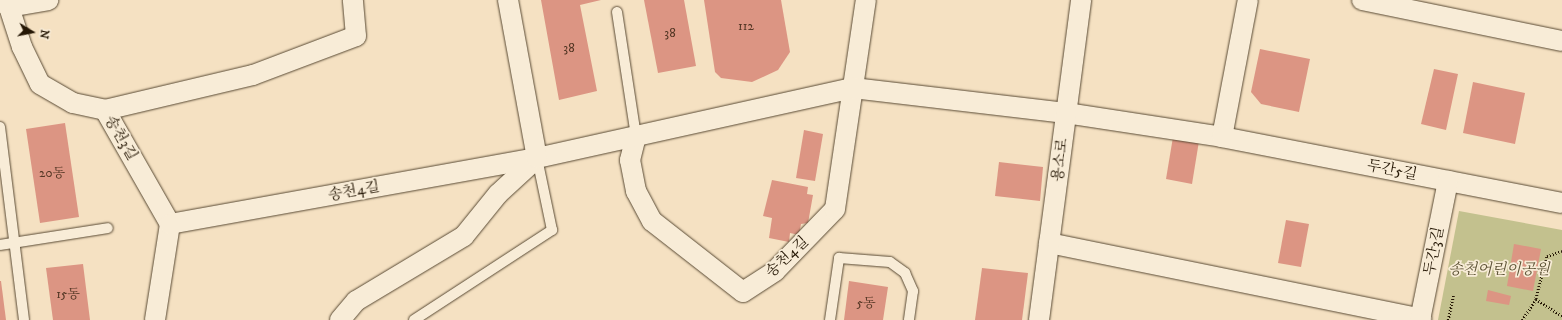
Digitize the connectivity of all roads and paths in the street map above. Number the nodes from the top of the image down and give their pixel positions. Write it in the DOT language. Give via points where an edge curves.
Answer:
graph roads {
  1 [pos="48,0"];
  2 [pos="353,0"];
  3 [pos="508,0"];
  4 [pos="866,0"];
  5 [pos="1080,0"];
  6 [pos="1248,0"];
  7 [pos="1362,0"];
  8 [pos="3,5"];
  9 [pos="616,12"];
  10 [pos="1562,41"];
  11 [pos="853,88"];
  12 [pos="105,110"];
  13 [pos="1066,112"];
  14 [pos="0,127"];
  15 [pos="636,136"];
  16 [pos="1222,137"];
  17 [pos="537,158"];
  18 [pos="1448,181"];
  19 [pos="1562,203"];
  20 [pos="170,224"];
  21 [pos="108,228"];
  22 [pos="14,243"];
  23 [pos="1049,243"];
  24 [pos="0,245"];
  25 [pos="1562,251"];
  26 [pos="1453,296"];
  27 [pos="1536,299"];
  28 [pos="1562,316"];
  29 [pos="24,320"];
  30 [pos="155,320"];
  31 [pos="340,320"];
  32 [pos="414,320"];
  33 [pos="830,320"];
  34 [pos="909,320"];
  35 [pos="1039,320"];
  36 [pos="1420,320"];
  37 [pos="1448,320"];
  38 [pos="1522,320"];
  1 -- 8 [label="street"];
  2 -- 12 [label="street" via="356,36 253,75"];
  3 -- 17 [label="street"];
  4 -- 11 [label="street"];
  5 -- 13 [label="street, 용소로"];
  6 -- 16 [label="street"];
  7 -- 10 [label="street"];
  8 -- 12 [label="street, 송천3길" via="40,84 73,103"];
  9 -- 15 [label="lane"];
  11 -- 13 [label="street, 송천4길"];
  11 -- 15 [label="street, 송천4길"];
  11 -- 15 [label="street, 송천4길" via="835,209 775,271 743,292 652,221 636,191 630,160"];
  12 -- 20 [label="street, 송천3길"];
  13 -- 16 [label="street, 두간5길"];
  13 -- 23 [label="street, 용소로"];
  14 -- 22 [label="lane"];
  15 -- 17 [label="street, 송천4길"];
  16 -- 18 [label="street, 두간5길"];
  17 -- 20 [label="street, 송천4길"];
  17 -- 31 [label="street" via="498,194 464,236 356,301"];
  17 -- 32 [label="lane" via="552,230"];
  18 -- 19 [label="street, 두간5길"];
  18 -- 36 [label="street, 두간3길"];
  20 -- 30 [label="street"];
  21 -- 22 [label="lane"];
  22 -- 24 [label="lane"];
  22 -- 29 [label="lane"];
  23 -- 35 [label="street, 용소로"];
  23 -- 36 [label="street"];
  25 -- 27 [label="path" via="1547,257"];
  26 -- 37 [label="path"];
  27 -- 28 [label="path"];
  27 -- 38 [label="path"];
  33 -- 34 [label="lane" via="839,258 890,262 905,273 913,291"];
}
